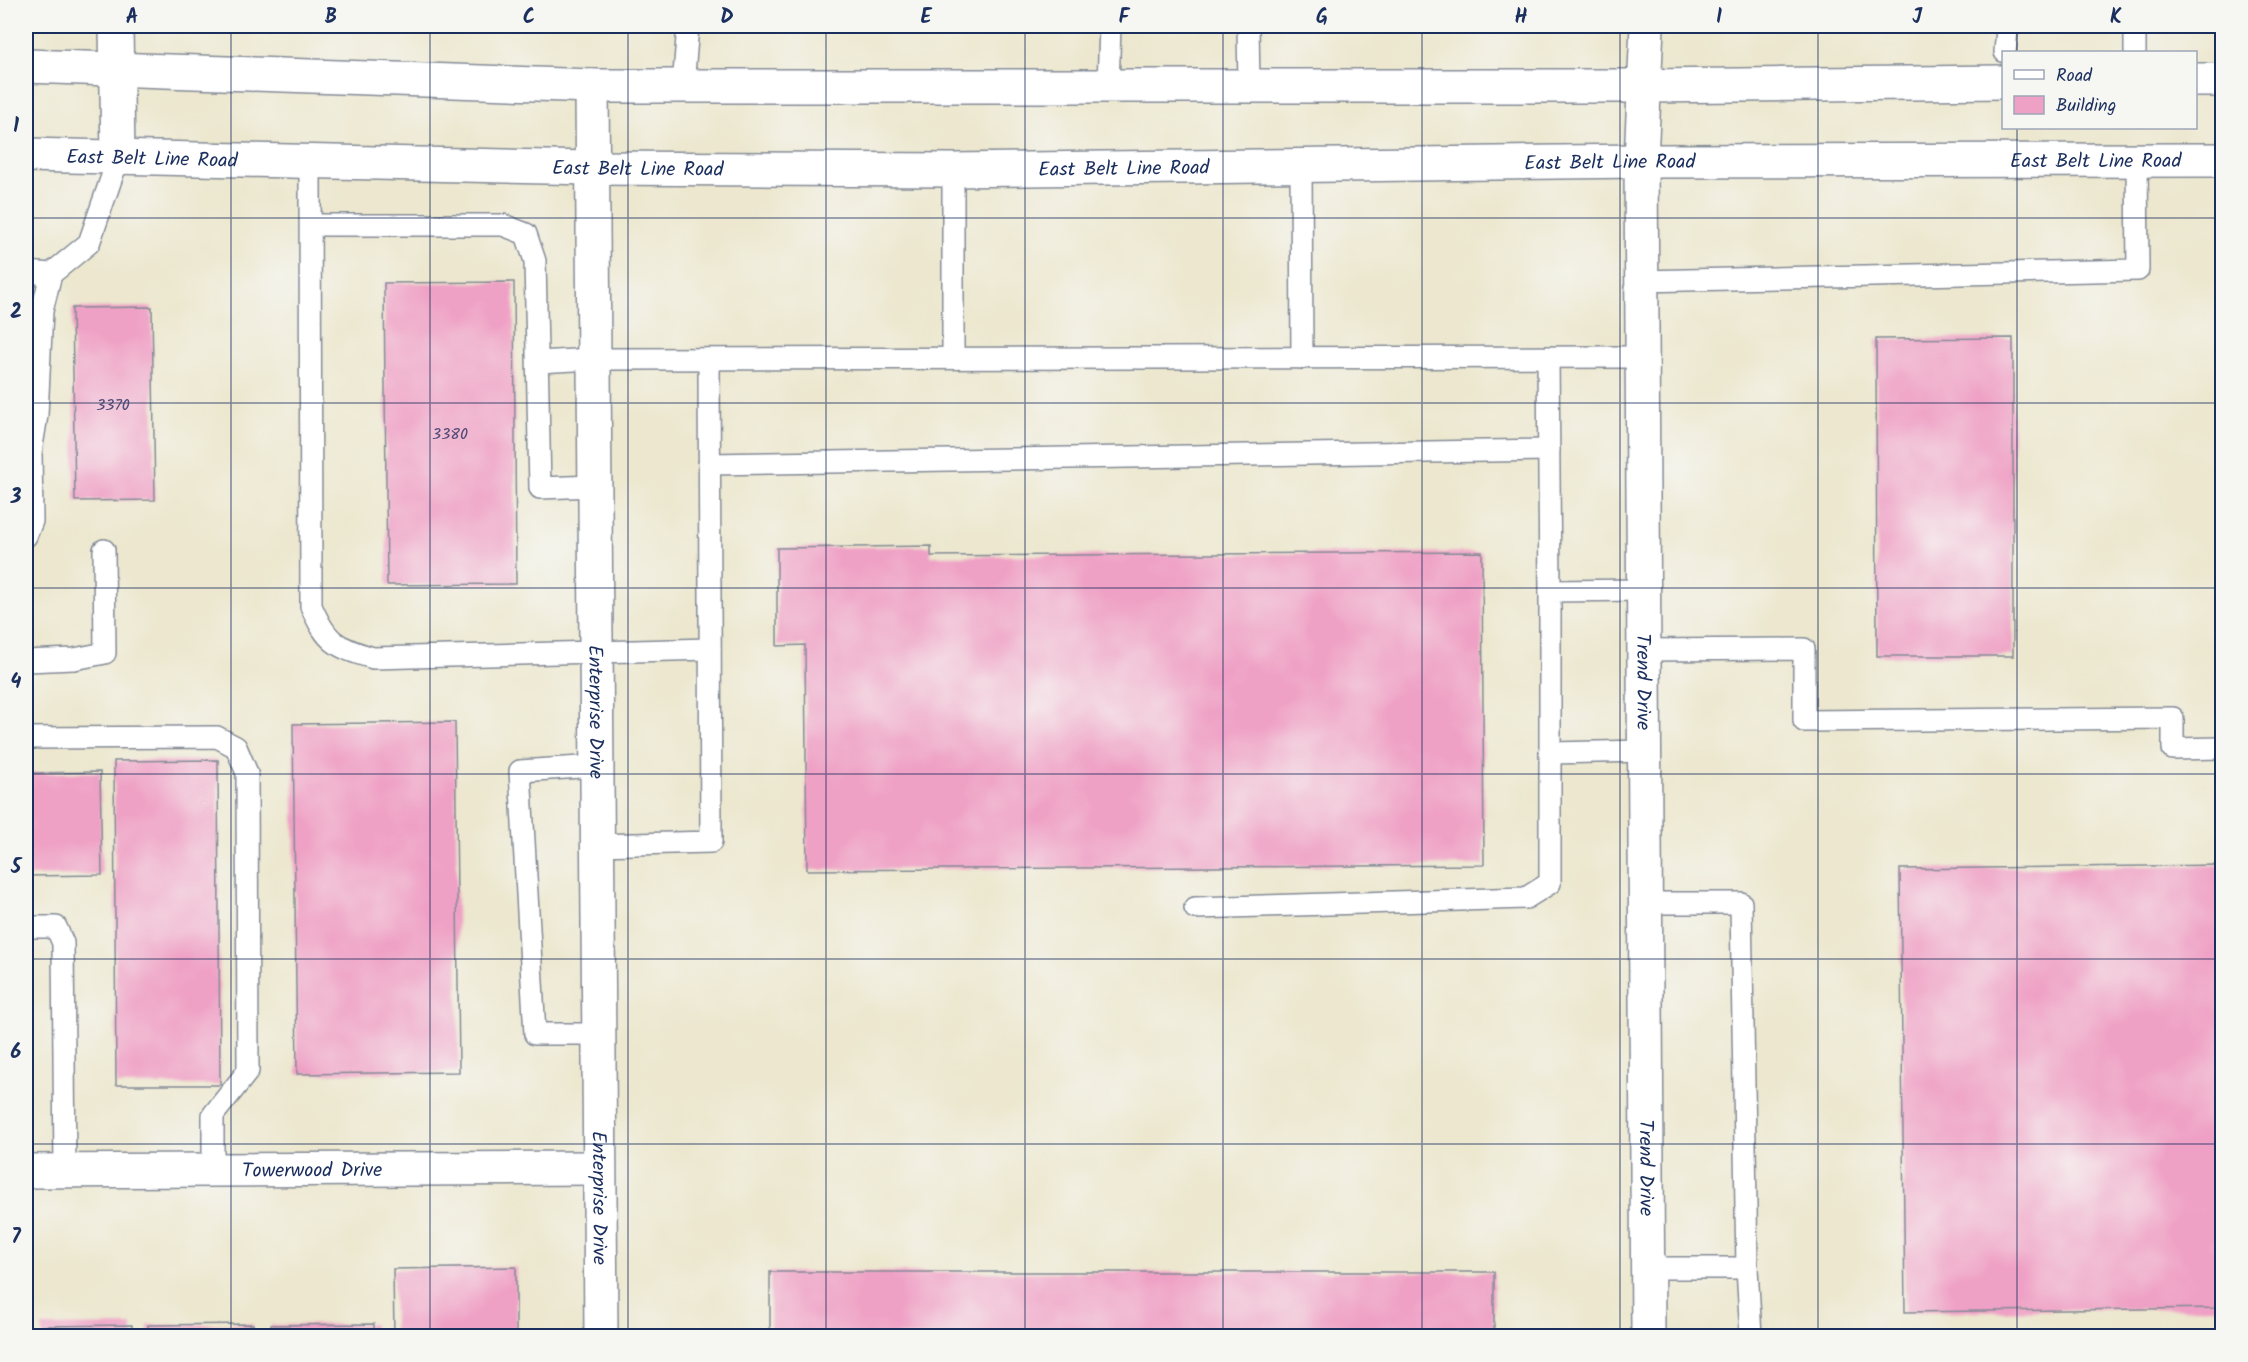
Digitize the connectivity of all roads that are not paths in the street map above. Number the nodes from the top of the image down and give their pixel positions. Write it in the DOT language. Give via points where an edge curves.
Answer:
graph roads {
  1 [pos="116,26"];
  2 [pos="688,26"];
  3 [pos="1110,26"];
  4 [pos="1248,26"];
  5 [pos="1647,26"];
  6 [pos="2135,26"];
  7 [pos="2009,27"];
  8 [pos="2006,51"];
  9 [pos="2135,51"];
  10 [pos="26,66"];
  11 [pos="2002,70"];
  12 [pos="116,71"];
  13 [pos="2197,80"];
  14 [pos="2223,80"];
  15 [pos="592,86"];
  16 [pos="683,86"];
  17 [pos="1108,86"];
  18 [pos="1249,86"];
  19 [pos="1646,86"];
  20 [pos="26,155"];
  21 [pos="118,159"];
  22 [pos="2223,160"];
  23 [pos="1641,161"];
  24 [pos="310,162"];
  25 [pos="2137,162"];
  26 [pos="1301,165"];
  27 [pos="591,168"];
  28 [pos="953,170"];
  29 [pos="310,225"];
  30 [pos="26,272"];
  31 [pos="51,274"];
  32 [pos="1641,281"];
  33 [pos="1548,357"];
  34 [pos="1642,357"];
  35 [pos="953,358"];
  36 [pos="1302,358"];
  37 [pos="593,359"];
  38 [pos="709,359"];
  39 [pos="538,362"];
  40 [pos="1550,450"];
  41 [pos="709,464"];
  42 [pos="594,486"];
  43 [pos="26,536"];
  44 [pos="105,550"];
  45 [pos="1644,590"];
  46 [pos="1550,591"];
  47 [pos="710,649"];
  48 [pos="1644,650"];
  49 [pos="595,654"];
  50 [pos="26,661"];
  51 [pos="26,738"];
  52 [pos="2223,748"];
  53 [pos="1645,752"];
  54 [pos="1550,753"];
  55 [pos="596,766"];
  56 [pos="596,845"];
  57 [pos="1646,903"];
  58 [pos="1195,908"];
  59 [pos="26,927"];
  60 [pos="598,1035"];
  61 [pos="598,1168"];
  62 [pos="213,1170"];
  63 [pos="26,1171"];
  64 [pos="65,1171"];
  65 [pos="1648,1268"];
  66 [pos="1747,1269"];
  67 [pos="601,1336"];
  68 [pos="1648,1336"];
  69 [pos="1750,1336"];
  1 -- 12 [label="main road"];
  2 -- 16 [label="lane"];
  3 -- 17 [label="lane"];
  4 -- 18 [label="lane"];
  5 -- 19 [label="main road, Trend Drive"];
  6 -- 9 [label="lane"];
  7 -- 8 [label="lane"];
  10 -- 12 [label="main road"];
  11 -- 19 [label="main road"];
  12 -- 15 [label="main road"];
  12 -- 21 [label="main road"];
  13 -- 14 [label="main road"];
  15 -- 16 [label="main road"];
  15 -- 27 [label="main road, Enterprise Drive"];
  16 -- 17 [label="main road"];
  17 -- 18 [label="main road"];
  18 -- 19 [label="main road"];
  19 -- 23 [label="main road, Trend Drive"];
  20 -- 21 [label="main road, East Belt Line Road"];
  21 -- 24 [label="main road, East Belt Line Road"];
  21 -- 31 [label="lane" via="89,243"];
  22 -- 25 [label="main road, East Belt Line Road"];
  23 -- 25 [label="main road, East Belt Line Road"];
  23 -- 26 [label="main road, East Belt Line Road"];
  23 -- 32 [label="main road, Trend Drive"];
  24 -- 27 [label="main road, East Belt Line Road"];
  24 -- 29 [label="lane"];
  25 -- 32 [label="lane" via="2138,270"];
  26 -- 28 [label="main road, East Belt Line Road"];
  26 -- 36 [label="lane"];
  27 -- 28 [label="main road, East Belt Line Road"];
  27 -- 37 [label="main road, Enterprise Drive"];
  28 -- 35 [label="lane"];
  29 -- 39 [label="lane" via="503,225 526,234 535,261"];
  29 -- 49 [label="lane" via="311,606 321,628 340,648 373,658"];
  30 -- 31 [label="lane"];
  31 -- 43 [label="lane" via="42,311 37,415 31,452 32,521"];
  32 -- 34 [label="main road, Trend Drive"];
  33 -- 34 [label="lane"];
  33 -- 36 [label="lane"];
  33 -- 40 [label="lane"];
  34 -- 45 [label="main road, Trend Drive"];
  35 -- 36 [label="lane"];
  35 -- 38 [label="lane"];
  37 -- 38 [label="lane"];
  37 -- 39 [label="lane"];
  37 -- 42 [label="main road, Enterprise Drive"];
  38 -- 41 [label="lane"];
  39 -- 42 [label="lane" via="540,488"];
  40 -- 41 [label="lane"];
  40 -- 46 [label="lane"];
  41 -- 47 [label="lane"];
  42 -- 49 [label="main road, Enterprise Drive"];
  44 -- 50 [label="lane" via="105,653"];
  45 -- 46 [label="lane"];
  45 -- 48 [label="main road, Trend Drive"];
  46 -- 54 [label="lane"];
  47 -- 49 [label="lane"];
  47 -- 56 [label="lane" via="711,842"];
  48 -- 52 [label="lane" via="1804,649 1804,721 2173,718 2173,749"];
  48 -- 53 [label="main road, Trend Drive"];
  49 -- 55 [label="main road, Enterprise Drive"];
  51 -- 62 [label="lane" via="217,736 236,747 247,773 248,1071 213,1115"];
  53 -- 54 [label="lane"];
  53 -- 57 [label="main road, Trend Drive"];
  54 -- 58 [label="lane" via="1550,883 1526,897"];
  55 -- 56 [label="main road, Enterprise Drive"];
  55 -- 60 [label="lane" via="520,771 535,1034"];
  56 -- 60 [label="main road, Enterprise Drive"];
  57 -- 65 [label="main road, Trend Drive"];
  57 -- 66 [label="lane" via="1742,903"];
  59 -- 64 [label="lane" via="56,927 63,943"];
  60 -- 61 [label="main road, Enterprise Drive"];
  61 -- 62 [label="main road, Towerwood Drive"];
  61 -- 67 [label="main road, Enterprise Drive"];
  62 -- 64 [label="main road, Towerwood Drive"];
  63 -- 64 [label="main road, Towerwood Drive"];
  65 -- 66 [label="lane"];
  65 -- 68 [label="main road, Trend Drive"];
  66 -- 69 [label="lane"];
}
